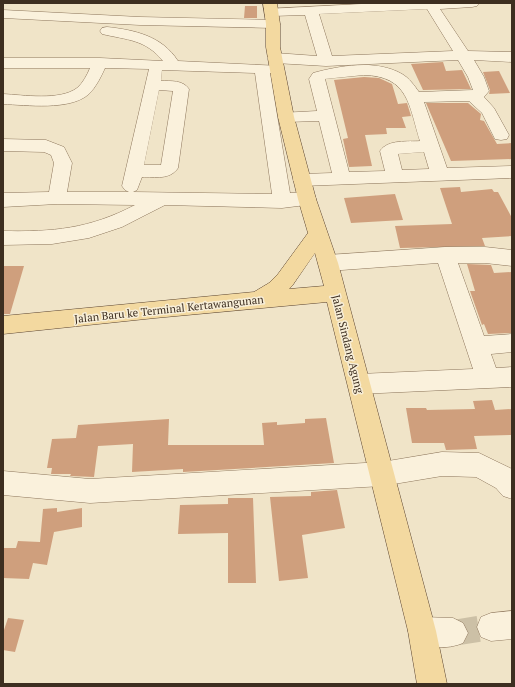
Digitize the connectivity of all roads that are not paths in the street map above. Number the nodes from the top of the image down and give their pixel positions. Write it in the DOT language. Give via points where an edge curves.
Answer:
graph roads {
  1 [pos="472,3"];
  2 [pos="431,5"];
  3 [pos="305,11"];
  4 [pos="271,13"];
  5 [pos="3,14"];
  6 [pos="3,24"];
  7 [pos="463,55"];
  8 [pos="512,57"];
  9 [pos="319,61"];
  10 [pos="3,63"];
  11 [pos="100,63"];
  12 [pos="271,65"];
  13 [pos="156,66"];
  14 [pos="174,66"];
  15 [pos="152,85"];
  16 [pos="414,97"];
  17 [pos="474,97"];
  18 [pos="3,99"];
  19 [pos="328,116"];
  20 [pos="286,117"];
  21 [pos="501,135"];
  22 [pos="3,145"];
  23 [pos="430,146"];
  24 [pos="134,171"];
  25 [pos="512,172"];
  26 [pos="440,176"];
  27 [pos="395,177"];
  28 [pos="342,179"];
  29 [pos="304,190"];
  30 [pos="56,198"];
  31 [pos="129,198"];
  32 [pos="162,198"];
  33 [pos="3,200"];
  34 [pos="282,201"];
  35 [pos="318,232"];
  36 [pos="3,238"];
  37 [pos="445,256"];
  38 [pos="510,262"];
  39 [pos="328,263"];
  40 [pos="335,293"];
  41 [pos="256,300"];
  42 [pos="3,325"];
  43 [pos="512,343"];
  44 [pos="477,346"];
  45 [pos="512,377"];
  46 [pos="488,378"];
  47 [pos="358,384"];
  48 [pos="382,474"];
  49 [pos="3,484"];
  50 [pos="512,487"];
  51 [pos="422,631"];
  52 [pos="454,633"];
  53 [pos="432,684"];
  1 -- 2 [label="street"];
  2 -- 3 [label="street"];
  2 -- 7 [label="street"];
  3 -- 4 [label="street"];
  3 -- 9 [label="street"];
  4 -- 5 [label="street" via="140,21"];
  4 -- 12 [label="main road, Jalan Sindang Agung"];
  6 -- 14 [label="street" via="122,32 137,36 158,47"];
  7 -- 8 [label="street"];
  7 -- 9 [label="street"];
  7 -- 17 [label="street" via="480,86 481,91"];
  9 -- 12 [label="street"];
  10 -- 11 [label="street"];
  11 -- 13 [label="street"];
  11 -- 18 [label="street" via="86,88 74,97 47,100"];
  12 -- 14 [label="street"];
  12 -- 20 [label="main road, Jalan Sindang Agung"];
  12 -- 34 [label="street"];
  13 -- 14 [label="street"];
  13 -- 15 [label="street"];
  15 -- 24 [label="street"];
  15 -- 24 [label="street" via="178,86 181,89 169,168 165,171"];
  16 -- 17 [label="street"];
  16 -- 19 [label="street" via="405,82 385,71 326,74 318,76 318,79"];
  16 -- 23 [label="street"];
  17 -- 21 [label="street" via="482,103"];
  19 -- 20 [label="street"];
  19 -- 28 [label="street"];
  20 -- 29 [label="main road, Jalan Sindang Agung"];
  22 -- 30 [label="street" via="46,146 58,151 63,163"];
  23 -- 26 [label="street"];
  23 -- 27 [label="street" via="396,148 389,151"];
  24 -- 31 [label="street"];
  25 -- 26 [label="street"];
  26 -- 27 [label="street"];
  27 -- 28 [label="street"];
  28 -- 29 [label="street"];
  29 -- 34 [label="street"];
  29 -- 35 [label="main road, Jalan Sindang Agung"];
  30 -- 31 [label="street"];
  30 -- 33 [label="street"];
  31 -- 32 [label="street"];
  32 -- 34 [label="street"];
  32 -- 36 [label="street" via="100,228 60,236"];
  35 -- 39 [label="main road, Jalan Sindang Agung"];
  35 -- 41 [label="main road" via="285,280 276,289"];
  37 -- 38 [label="street" via="485,255"];
  37 -- 39 [label="street"];
  37 -- 44 [label="street"];
  39 -- 40 [label="main road, Jalan Sindang Agung"];
  40 -- 41 [label="main road, Jalan Baru ke Terminal Kertawangunan"];
  40 -- 47 [label="main road, Jalan Sindang Agung"];
  41 -- 42 [label="main road, Jalan Baru ke Terminal Kertawangunan"];
  43 -- 44 [label="street"];
  44 -- 46 [label="street"];
  45 -- 46 [label="street"];
  46 -- 47 [label="street"];
  47 -- 48 [label="main road, Jalan Sindang Agung"];
  48 -- 49 [label="street" via="90,491"];
  48 -- 50 [label="street" via="442,464 479,466 505,479"];
  48 -- 51 [label="main road, Jalan Sindang Agung"];
  51 -- 52 [label="street"];
  51 -- 53 [label="main road, Jalan Sindang Agung"];
}
